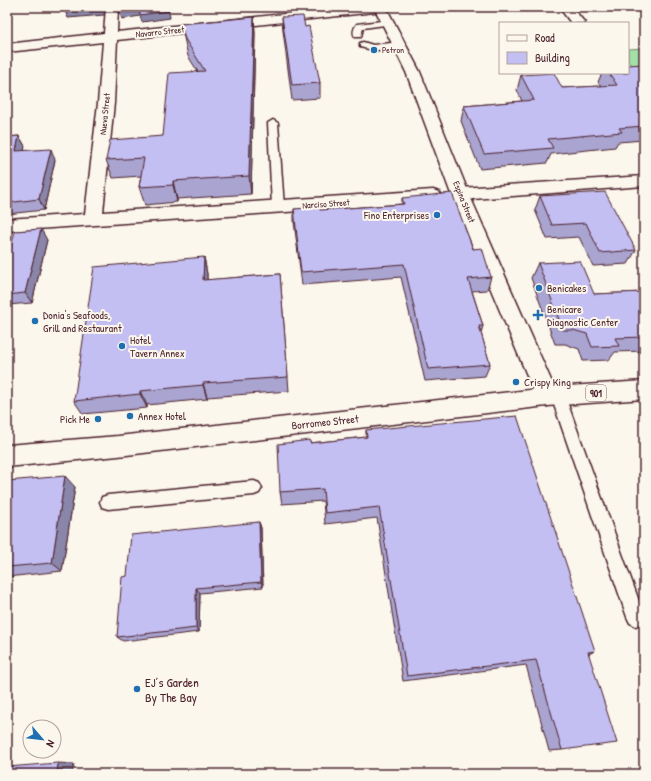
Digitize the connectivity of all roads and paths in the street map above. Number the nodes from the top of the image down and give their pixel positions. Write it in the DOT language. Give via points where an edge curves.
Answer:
graph roads {
  1 [pos="112,7"];
  2 [pos="380,7"];
  3 [pos="384,7"];
  4 [pos="565,7"];
  5 [pos="389,22"];
  6 [pos="577,22"];
  7 [pos="358,35"];
  8 [pos="111,38"];
  9 [pos="363,45"];
  10 [pos="400,45"];
  11 [pos="7,48"];
  12 [pos="273,123"];
  13 [pos="644,181"];
  14 [pos="460,194"];
  15 [pos="278,207"];
  16 [pos="93,220"];
  17 [pos="7,225"];
  18 [pos="644,390"];
  19 [pos="553,397"];
  20 [pos="7,456"];
  21 [pos="254,488"];
  22 [pos="108,502"];
  23 [pos="636,617"];
  1 -- 8 [label="street, Nueva Street"];
  2 -- 3 [label="street, Navarro Street"];
  2 -- 5 [label="street, Espina Street"];
  2 -- 8 [label="street, Navarro Street"];
  4 -- 6 [label="street"];
  5 -- 7 [label="lane" via="360,26"];
  5 -- 10 [label="street, Espina Street"];
  8 -- 11 [label="street, Navarro Street"];
  8 -- 16 [label="street, Nueva Street"];
  9 -- 10 [label="lane" via="373,48"];
  10 -- 14 [label="street, Espina Street" via="428,108"];
  12 -- 15 [label="lane"];
  13 -- 14 [label="street, Narciso Street"];
  14 -- 15 [label="street, Narciso Street"];
  14 -- 19 [label="street, Espina Street"];
  15 -- 16 [label="street, Narciso Street"];
  16 -- 17 [label="street, Narciso Street"];
  18 -- 19 [label="street, Borromeo Street / 901"];
  19 -- 20 [label="street, Borromeo Street / 901"];
  19 -- 23 [label="lane"];
  21 -- 22 [label="lane"];
}
